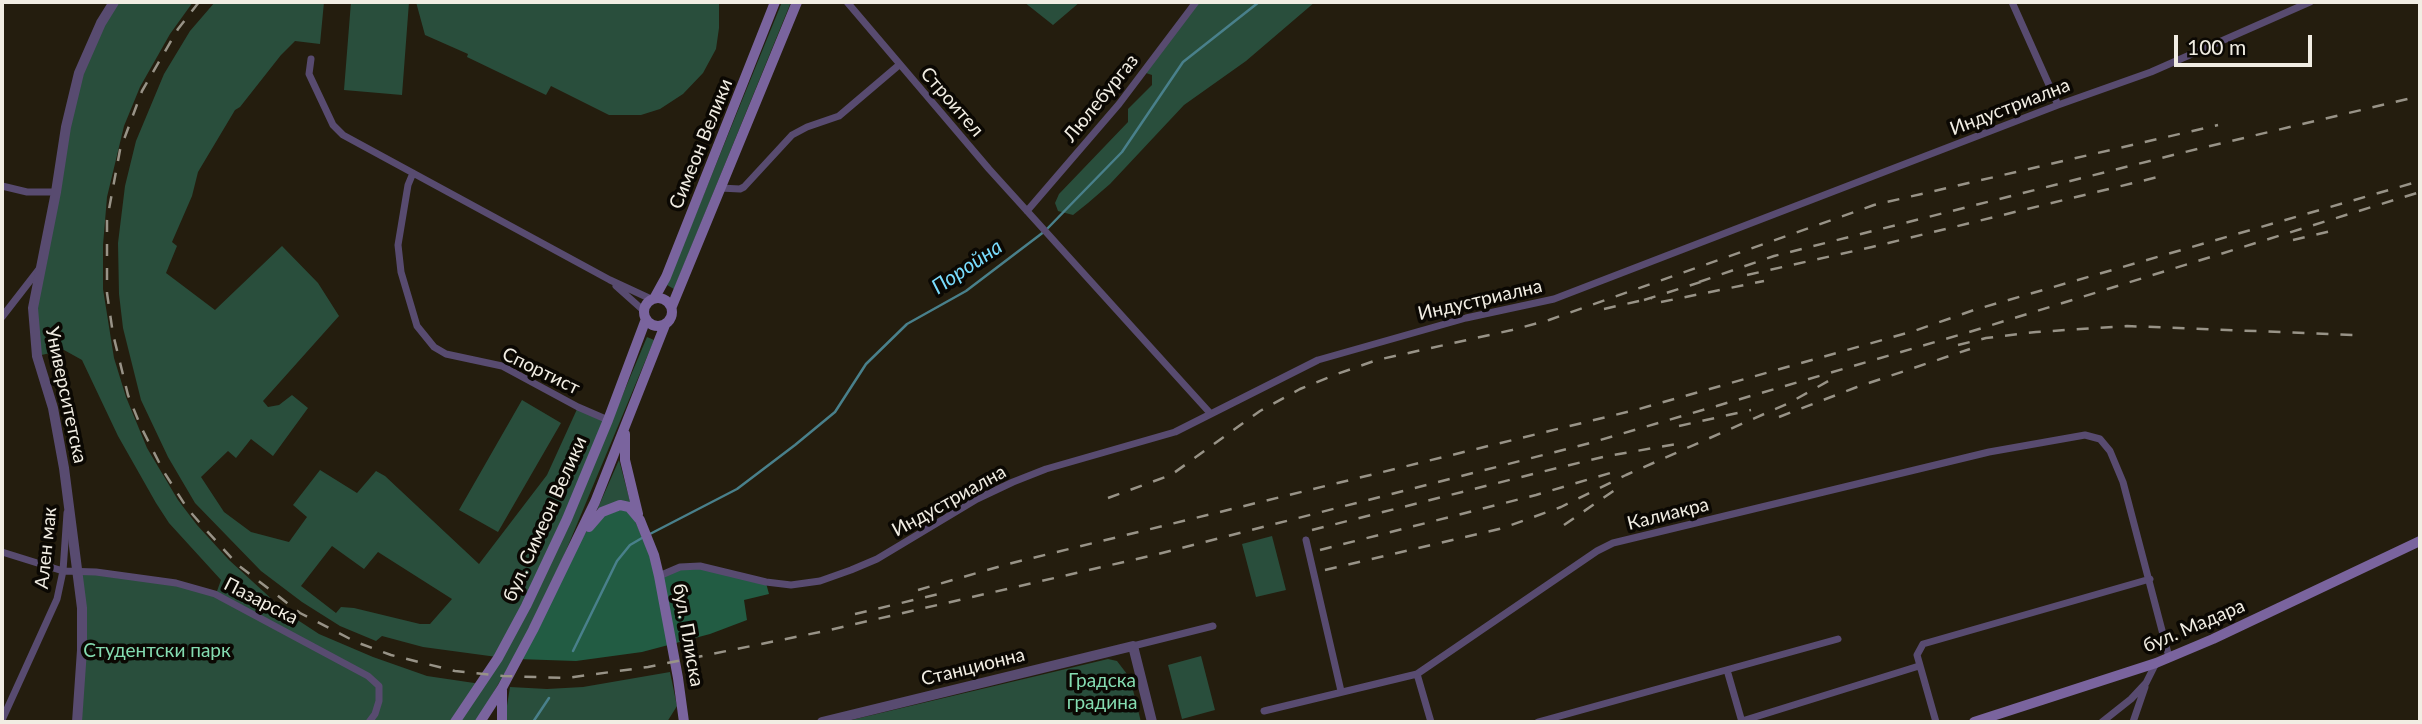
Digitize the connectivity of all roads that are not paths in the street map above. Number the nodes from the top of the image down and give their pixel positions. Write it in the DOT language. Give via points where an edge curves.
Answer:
graph roads {
  1 [pos="114,2"];
  2 [pos="775,2"];
  3 [pos="797,2"];
  4 [pos="847,2"];
  5 [pos="1196,2"];
  6 [pos="2012,2"];
  7 [pos="2310,2"];
  8 [pos="311,59"];
  9 [pos="899,65"];
  10 [pos="2058,106"];
  11 [pos="413,173"];
  12 [pos="2,186"];
  13 [pos="720,188"];
  14 [pos="56,192"];
  15 [pos="1027,211"];
  16 [pos="40,267"];
  17 [pos="610,281"];
  18 [pos="653,298"];
  19 [pos="672,306"];
  20 [pos="645,315"];
  21 [pos="2,317"];
  22 [pos="664,325"];
  23 [pos="1210,413"];
  24 [pos="608,420"];
  25 [pos="626,423"];
  26 [pos="68,494"];
  27 [pos="640,520"];
  28 [pos="1306,540"];
  29 [pos="2420,541"];
  30 [pos="2,552"];
  31 [pos="63,570"];
  32 [pos="78,571"];
  33 [pos="659,576"];
  34 [pos="558,578"];
  35 [pos="2150,579"];
  36 [pos="1213,626"];
  37 [pos="1838,639"];
  38 [pos="1133,646"];
  39 [pos="2169,657"];
  40 [pos="2156,663"];
  41 [pos="1919,666"];
  42 [pos="1727,670"];
  43 [pos="1418,674"];
  44 [pos="2147,683"];
  45 [pos="502,688"];
  46 [pos="1341,691"];
  47 [pos="683,708"];
  48 [pos="1264,711"];
  49 [pos="2,720"];
  50 [pos="77,722"];
  51 [pos="369,722"];
  52 [pos="455,722"];
  53 [pos="480,722"];
  54 [pos="502,722"];
  55 [pos="674,722"];
  56 [pos="686,722"];
  57 [pos="822,722"];
  58 [pos="1153,722"];
  59 [pos="1431,722"];
  60 [pos="1538,722"];
  61 [pos="1742,722"];
  62 [pos="1936,722"];
  63 [pos="1974,722"];
  64 [pos="2102,722"];
  65 [pos="2133,722"];
  1 -- 14 [label="street, Университетска" via="79,73"];
  2 -- 18 [label="main road, Симеон Велики" via="672,264"];
  3 -- 13 [label="main road"];
  4 -- 9 [label="street, Строител"];
  5 -- 15 [label="street, Люлебургаз" via="1119,104"];
  6 -- 10 [label="street"];
  7 -- 10 [label="street, Индустриална" via="2151,72"];
  8 -- 11 [label="street" via="309,74 333,125 342,135"];
  9 -- 13 [label="street" via="839,116 792,135 744,187"];
  9 -- 15 [label="street, Строител"];
  10 -- 23 [label="street, Индустриална" via="1554,299 1466,318 1318,360"];
  11 -- 17 [label="street"];
  11 -- 24 [label="street, Спортист" via="398,244 417,326 446,354 502,366"];
  12 -- 14 [label="street"];
  13 -- 19 [label="main road"];
  14 -- 16 [label="street, Университетска"];
  15 -- 23 [label="street, Строител"];
  16 -- 21 [label="street"];
  16 -- 26 [label="street, Университетска" via="34,333"];
  17 -- 18 [label="street"];
  17 -- 20 [label="street"];
  18 -- 19 [label="main road" via="667,300"];
  18 -- 20 [label="main road"];
  19 -- 22 [label="main road" via="673,314"];
  20 -- 22 [label="main road" via="652,325"];
  20 -- 24 [label="main road, бул. Симеон Велики"];
  22 -- 25 [label="main road, бул. Симеон Велики"];
  23 -- 33 [label="street, Индустриална" via="1154,439 1013,482 877,559 820,581 766,583 701,566 680,566"];
  24 -- 52 [label="main road, бул. Симеон Велики" via="526,606"];
  25 -- 27 [label="main road" via="625,460"];
  25 -- 34 [label="main road, бул. Симеон Велики"];
  26 -- 31 [label="street, Ален мак"];
  26 -- 32 [label="street, Университетска"];
  27 -- 33 [label="main road, бул. Плиска"];
  27 -- 34 [label="main road" via="629,507 620,505 602,512"];
  28 -- 46 [label="street"];
  29 -- 39 [label="main road, бул. Мадара"];
  30 -- 31 [label="street"];
  31 -- 32 [label="street"];
  31 -- 49 [label="street, Ален мак" via="57,599"];
  32 -- 50 [label="street, Университетска" via="82,650"];
  32 -- 51 [label="street, Пазарска" via="194,587 293,634 379,686 379,701"];
  33 -- 47 [label="main road, бул. Плиска"];
  34 -- 45 [label="main road, бул. Симеон Велики"];
  35 -- 39 [label="street"];
  35 -- 41 [label="street" via="1923,644 1917,655"];
  35 -- 43 [label="street, Калиакра" via="2110,450 2100,439 2085,435 1989,452 1613,543"];
  36 -- 38 [label="street, Станционна"];
  37 -- 42 [label="street"];
  38 -- 57 [label="street, Станционна"];
  38 -- 58 [label="street"];
  39 -- 40 [label="main road, бул. Мадара"];
  40 -- 44 [label="street"];
  40 -- 63 [label="main road, бул. Мадара"];
  41 -- 61 [label="street"];
  41 -- 62 [label="street"];
  42 -- 60 [label="street"];
  42 -- 61 [label="street"];
  43 -- 46 [label="street, Калиакра"];
  43 -- 59 [label="street"];
  44 -- 64 [label="street"];
  44 -- 65 [label="street"];
  45 -- 53 [label="main road, бул. Симеон Велики"];
  45 -- 54 [label="main road"];
  46 -- 48 [label="street, Калиакра"];
  47 -- 55 [label="main road"];
  47 -- 56 [label="main road, бул. Плиска"];
}
